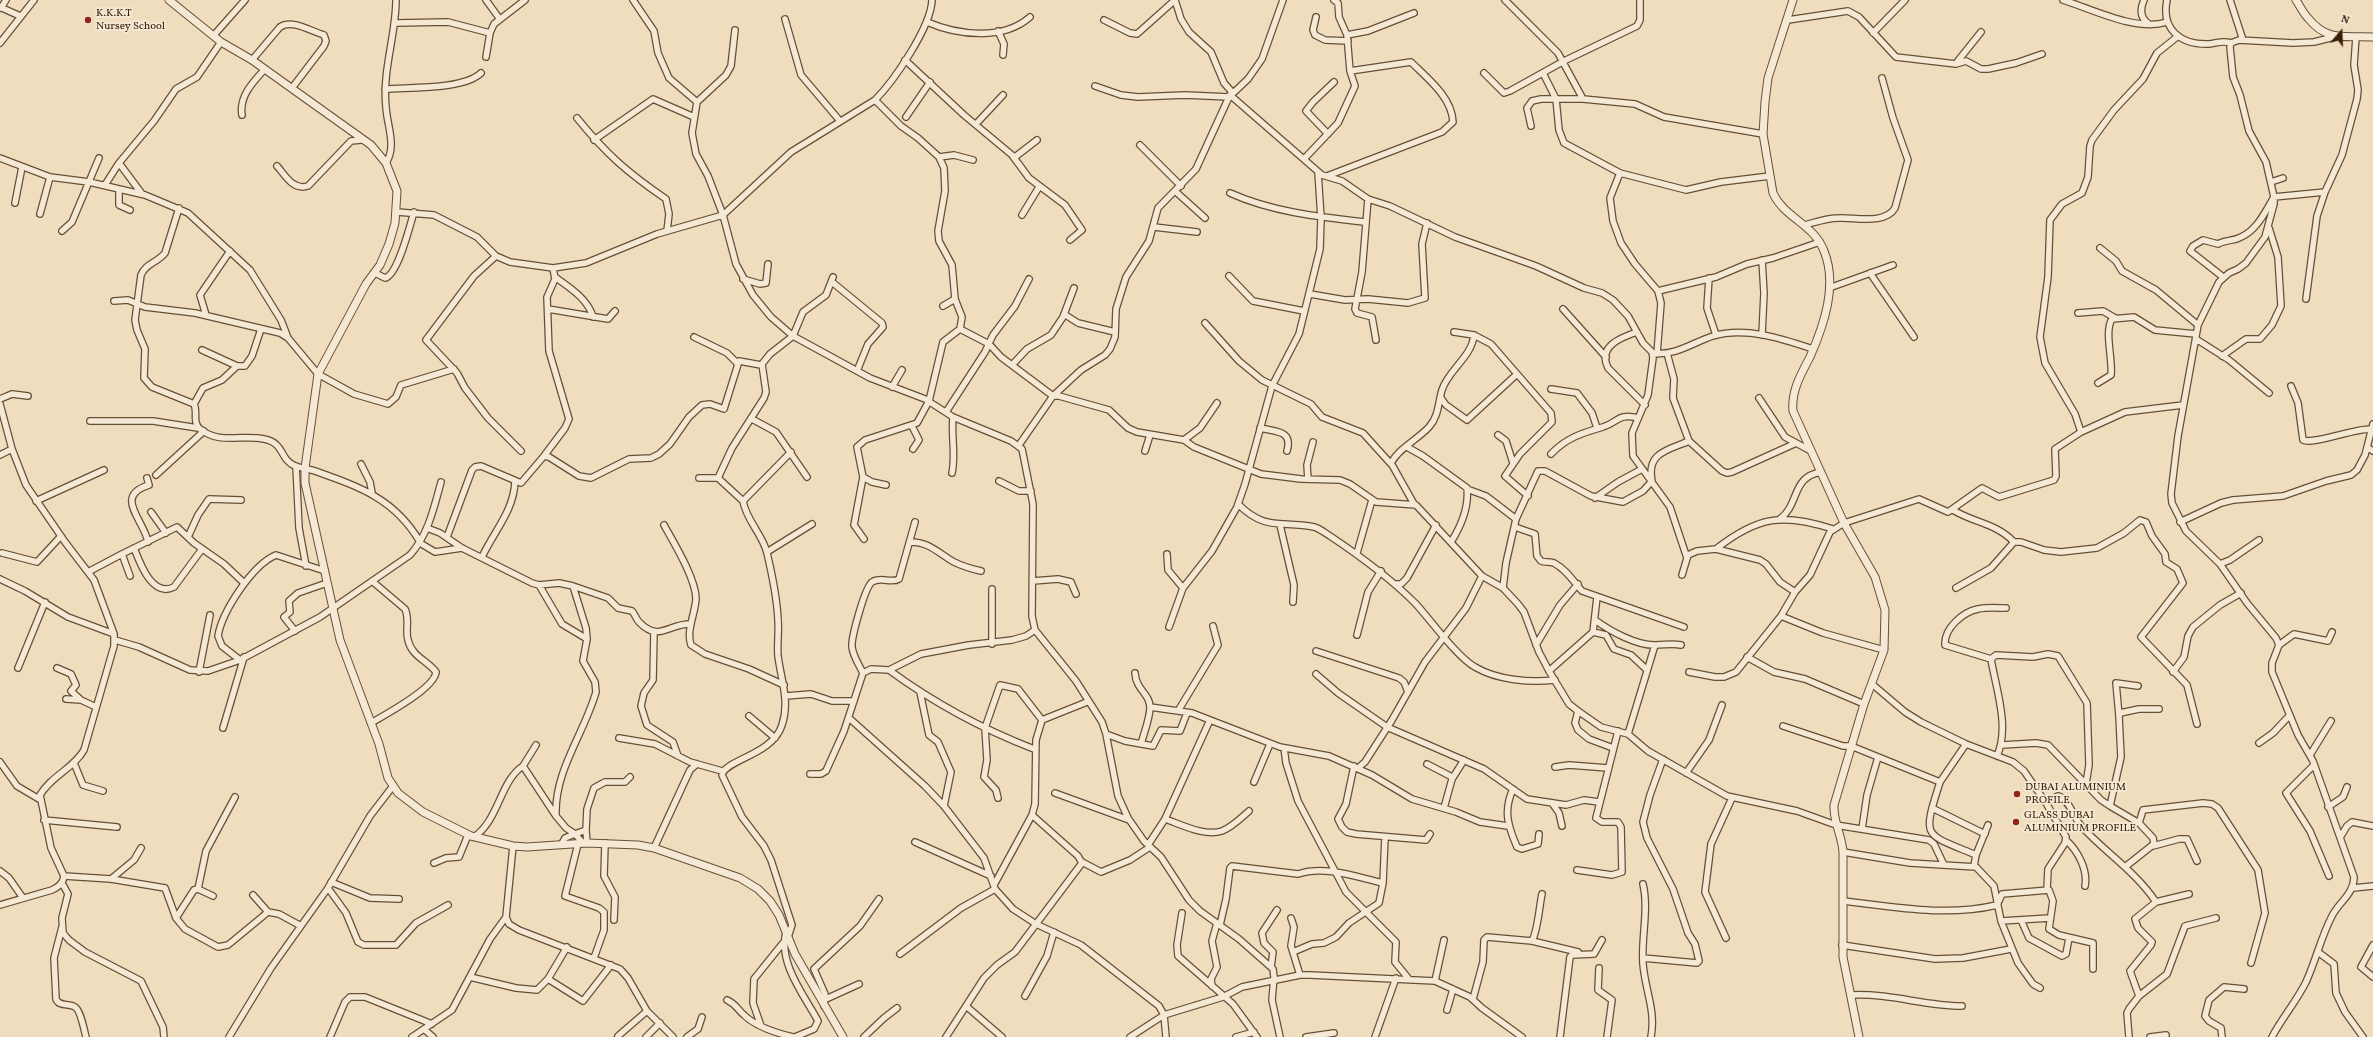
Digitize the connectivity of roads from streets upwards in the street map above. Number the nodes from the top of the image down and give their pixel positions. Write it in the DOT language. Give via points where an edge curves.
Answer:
graph roads {
  1 [pos="6,0"];
  2 [pos="34,0"];
  3 [pos="169,0"];
  4 [pos="245,0"];
  5 [pos="396,0"];
  6 [pos="486,0"];
  7 [pos="525,0"];
  8 [pos="633,0"];
  9 [pos="932,0"];
  10 [pos="1175,0"];
  11 [pos="1283,0"];
  12 [pos="1336,0"];
  13 [pos="1505,0"];
  14 [pos="1640,0"];
  15 [pos="1793,0"];
  16 [pos="1905,0"];
  17 [pos="2063,0"];
  18 [pos="2144,0"];
  19 [pos="2167,0"];
  20 [pos="2230,0"];
  21 [pos="2296,0"];
  22 [pos="1,8"];
  23 [pos="1414,13"];
  24 [pos="20,16"];
  25 [pos="1030,17"];
  26 [pos="499,18"];
  27 [pos="1316,18"];
  28 [pos="785,19"];
  29 [pos="1104,20"];
  30 [pos="1788,20"];
  31 [pos="927,22"];
  32 [pos="2166,22"];
  33 [pos="396,23"];
  34 [pos="2149,24"];
  35 [pos="735,30"];
  36 [pos="998,31"];
  37 [pos="1873,32"];
  38 [pos="1981,32"];
  39 [pos="490,33"];
  40 [pos="214,36"];
  41 [pos="2178,37"];
  42 [pos="2334,37"];
  43 [pos="2356,37"];
  44 [pos="2373,37"];
  45 [pos="1348,38"];
  46 [pos="2243,40"];
  47 [pos="221,42"];
  48 [pos="0,43"];
  49 [pos="2231,43"];
  50 [pos="2042,54"];
  51 [pos="1003,55"];
  52 [pos="486,57"];
  53 [pos="252,60"];
  54 [pos="905,60"];
  55 [pos="1564,61"];
  56 [pos="1956,64"];
  57 [pos="264,70"];
  58 [pos="1350,71"];
  59 [pos="481,72"];
  60 [pos="1484,73"];
  61 [pos="1543,73"];
  62 [pos="1882,78"];
  63 [pos="930,82"];
  64 [pos="1334,82"];
  65 [pos="1095,86"];
  66 [pos="292,88"];
  67 [pos="385,89"];
  68 [pos="1003,95"];
  69 [pos="1230,95"];
  70 [pos="1556,99"];
  71 [pos="1583,99"];
  72 [pos="875,100"];
  73 [pos="697,102"];
  74 [pos="242,116"];
  75 [pos="694,116"];
  76 [pos="906,117"];
  77 [pos="577,118"];
  78 [pos="840,121"];
  79 [pos="976,124"];
  80 [pos="1531,126"];
  81 [pos="1328,134"];
  82 [pos="1763,134"];
  83 [pos="361,140"];
  84 [pos="594,140"];
  85 [pos="1037,140"];
  86 [pos="1140,145"];
  87 [pos="939,157"];
  88 [pos="1015,157"];
  89 [pos="0,158"];
  90 [pos="99,158"];
  91 [pos="973,160"];
  92 [pos="1304,160"];
  93 [pos="119,163"];
  94 [pos="386,163"];
  95 [pos="277,166"];
  96 [pos="22,167"];
  97 [pos="1318,172"];
  98 [pos="1620,173"];
  99 [pos="1327,176"];
  100 [pos="1770,176"];
  101 [pos="50,177"];
  102 [pos="2283,178"];
  103 [pos="89,182"];
  104 [pos="2271,182"];
  105 [pos="105,185"];
  106 [pos="1181,186"];
  107 [pos="1039,187"];
  108 [pos="119,189"];
  109 [pos="1175,191"];
  110 [pos="2324,192"];
  111 [pos="1230,193"];
  112 [pos="142,194"];
  113 [pos="2274,197"];
  114 [pos="1368,198"];
  115 [pos="15,203"];
  116 [pos="178,208"];
  117 [pos="130,210"];
  118 [pos="397,212"];
  119 [pos="414,212"];
  120 [pos="40,214"];
  121 [pos="723,215"];
  122 [pos="1022,215"];
  123 [pos="1205,218"];
  124 [pos="1322,218"];
  125 [pos="1365,222"];
  126 [pos="1427,223"];
  127 [pos="1805,225"];
  128 [pos="1154,227"];
  129 [pos="2269,228"];
  130 [pos="62,231"];
  131 [pos="667,231"];
  132 [pos="1197,232"];
  133 [pos="1070,240"];
  134 [pos="1820,242"];
  135 [pos="2100,248"];
  136 [pos="230,251"];
  137 [pos="496,256"];
  138 [pos="1762,260"];
  139 [pos="768,264"];
  140 [pos="1893,265"];
  141 [pos="553,268"];
  142 [pos="374,272"];
  143 [pos="1870,273"];
  144 [pos="1229,276"];
  145 [pos="554,277"];
  146 [pos="2223,277"];
  147 [pos="1709,278"];
  148 [pos="743,279"];
  149 [pos="1029,279"];
  150 [pos="1074,288"];
  151 [pos="1829,288"];
  152 [pos="1658,291"];
  153 [pos="1310,294"];
  154 [pos="1357,298"];
  155 [pos="955,299"];
  156 [pos="2306,299"];
  157 [pos="114,301"];
  158 [pos="137,304"];
  159 [pos="942,306"];
  160 [pos="548,309"];
  161 [pos="1563,309"];
  162 [pos="1304,311"];
  163 [pos="615,312"];
  164 [pos="2078,313"];
  165 [pos="1064,314"];
  166 [pos="206,315"];
  167 [pos="593,317"];
  168 [pos="2115,318"];
  169 [pos="1205,323"];
  170 [pos="2198,325"];
  171 [pos="261,329"];
  172 [pos="960,329"];
  173 [pos="1115,332"];
  174 [pos="1454,332"];
  175 [pos="1637,332"];
  176 [pos="1474,335"];
  177 [pos="1716,335"];
  178 [pos="1762,335"];
  179 [pos="793,336"];
  180 [pos="694,337"];
  181 [pos="1914,337"];
  182 [pos="2196,337"];
  183 [pos="288,338"];
  184 [pos="1376,340"];
  185 [pos="989,344"];
  186 [pos="1813,349"];
  187 [pos="202,350"];
  188 [pos="1655,353"];
  189 [pos="1666,353"];
  190 [pos="2222,356"];
  191 [pos="1606,357"];
  192 [pos="737,363"];
  193 [pos="1012,365"];
  194 [pos="236,366"];
  195 [pos="761,366"];
  196 [pos="454,369"];
  197 [pos="902,370"];
  198 [pos="857,371"];
  199 [pos="318,374"];
  200 [pos="1516,375"];
  201 [pos="2098,383"];
  202 [pos="1272,386"];
  203 [pos="2291,386"];
  204 [pos="892,388"];
  205 [pos="1551,389"];
  206 [pos="2269,393"];
  207 [pos="28,396"];
  208 [pos="1054,396"];
  209 [pos="1441,398"];
  210 [pos="1758,398"];
  211 [pos="0,399"];
  212 [pos="929,401"];
  213 [pos="1217,403"];
  214 [pos="0,404"];
  215 [pos="194,404"];
  216 [pos="1645,405"];
  217 [pos="2183,405"];
  218 [pos="946,412"];
  219 [pos="953,416"];
  220 [pos="1638,418"];
  221 [pos="752,419"];
  222 [pos="90,421"];
  223 [pos="912,426"];
  224 [pos="2372,426"];
  225 [pos="198,428"];
  226 [pos="1260,428"];
  227 [pos="1597,428"];
  228 [pos="204,432"];
  229 [pos="2082,432"];
  230 [pos="1150,435"];
  231 [pos="1498,436"];
  232 [pos="1184,440"];
  233 [pos="1689,441"];
  234 [pos="1313,442"];
  235 [pos="1794,444"];
  236 [pos="1019,445"];
  237 [pos="1407,447"];
  238 [pos="12,449"];
  239 [pos="913,449"];
  240 [pos="1811,450"];
  241 [pos="2370,450"];
  242 [pos="521,451"];
  243 [pos="1287,451"];
  244 [pos="791,452"];
  245 [pos="1145,452"];
  246 [pos="1551,454"];
  247 [pos="0,455"];
  248 [pos="544,456"];
  249 [pos="1513,463"];
  250 [pos="361,464"];
  251 [pos="1391,464"];
  252 [pos="296,466"];
  253 [pos="305,468"];
  254 [pos="1642,469"];
  255 [pos="104,470"];
  256 [pos="1249,470"];
  257 [pos="1821,472"];
  258 [pos="952,473"];
  259 [pos="156,475"];
  260 [pos="863,476"];
  261 [pos="807,477"];
  262 [pos="147,478"];
  263 [pos="699,478"];
  264 [pos="718,478"];
  265 [pos="1308,479"];
  266 [pos="515,481"];
  267 [pos="999,481"];
  268 [pos="1652,481"];
  269 [pos="441,482"];
  270 [pos="886,485"];
  271 [pos="1467,489"];
  272 [pos="1031,491"];
  273 [pos="372,494"];
  274 [pos="1528,496"];
  275 [pos="1595,498"];
  276 [pos="241,500"];
  277 [pos="1372,500"];
  278 [pos="36,501"];
  279 [pos="743,501"];
  280 [pos="1238,504"];
  281 [pos="1414,504"];
  282 [pos="1953,510"];
  283 [pos="150,512"];
  284 [pos="1516,519"];
  285 [pos="1780,519"];
  286 [pos="915,522"];
  287 [pos="2180,522"];
  288 [pos="1844,523"];
  289 [pos="812,524"];
  290 [pos="664,525"];
  291 [pos="1280,525"];
  292 [pos="1436,525"];
  293 [pos="1515,527"];
  294 [pos="427,528"];
  295 [pos="1833,529"];
  296 [pos="166,533"];
  297 [pos="61,536"];
  298 [pos="188,537"];
  299 [pos="447,537"];
  300 [pos="864,539"];
  301 [pos="2259,540"];
  302 [pos="148,542"];
  303 [pos="910,542"];
  304 [pos="1451,542"];
  305 [pos="2014,542"];
  306 [pos="420,543"];
  307 [pos="134,548"];
  308 [pos="462,548"];
  309 [pos="202,549"];
  310 [pos="1716,549"];
  311 [pos="767,552"];
  312 [pos="2,553"];
  313 [pos="122,554"];
  314 [pos="1167,554"];
  315 [pos="1357,554"];
  316 [pos="482,557"];
  317 [pos="1686,558"];
  318 [pos="2220,564"];
  319 [pos="306,566"];
  320 [pos="325,571"];
  321 [pos="981,571"];
  322 [pos="1381,571"];
  323 [pos="88,572"];
  324 [pos="1682,575"];
  325 [pos="130,576"];
  326 [pos="1482,576"];
  327 [pos="0,579"];
  328 [pos="372,581"];
  329 [pos="1033,582"];
  330 [pos="244,583"];
  331 [pos="327,583"];
  332 [pos="1396,584"];
  333 [pos="1578,584"];
  334 [pos="539,585"];
  335 [pos="573,586"];
  336 [pos="1184,588"];
  337 [pos="1503,588"];
  338 [pos="1956,588"];
  339 [pos="992,589"];
  340 [pos="1795,592"];
  341 [pos="2241,593"];
  342 [pos="1076,594"];
  343 [pos="1597,597"];
  344 [pos="45,602"];
  345 [pos="1293,602"];
  346 [pos="2006,608"];
  347 [pos="333,609"];
  348 [pos="210,615"];
  349 [pos="1781,616"];
  350 [pos="1595,620"];
  351 [pos="691,624"];
  352 [pos="1213,626"];
  353 [pos="1169,627"];
  354 [pos="1684,627"];
  355 [pos="1034,630"];
  356 [pos="295,631"];
  357 [pos="654,632"];
  358 [pos="1593,632"];
  359 [pos="2332,632"];
  360 [pos="1357,635"];
  361 [pos="1444,636"];
  362 [pos="114,637"];
  363 [pos="587,640"];
  364 [pos="992,644"];
  365 [pos="1536,644"];
  366 [pos="1681,644"];
  367 [pos="1655,645"];
  368 [pos="2279,645"];
  369 [pos="1884,650"];
  370 [pos="1316,651"];
  371 [pos="1748,657"];
  372 [pos="242,658"];
  373 [pos="1991,659"];
  374 [pos="18,668"];
  375 [pos="57,668"];
  376 [pos="1646,669"];
  377 [pos="890,670"];
  378 [pos="1549,671"];
  379 [pos="199,672"];
  380 [pos="1689,672"];
  381 [pos="2172,672"];
  382 [pos="863,673"];
  383 [pos="1135,673"];
  384 [pos="1316,674"];
  385 [pos="1555,680"];
  386 [pos="1872,684"];
  387 [pos="784,685"];
  388 [pos="2138,686"];
  389 [pos="920,692"];
  390 [pos="1408,692"];
  391 [pos="786,696"];
  392 [pos="66,699"];
  393 [pos="81,700"];
  394 [pos="854,701"];
  395 [pos="1087,702"];
  396 [pos="1864,704"];
  397 [pos="1722,706"];
  398 [pos="96,707"];
  399 [pos="1150,707"];
  400 [pos="2159,709"];
  401 [pos="1178,711"];
  402 [pos="1578,711"];
  403 [pos="1188,713"];
  404 [pos="749,716"];
  405 [pos="2119,716"];
  406 [pos="2289,716"];
  407 [pos="849,718"];
  408 [pos="1042,720"];
  409 [pos="1210,720"];
  410 [pos="2331,721"];
  411 [pos="371,723"];
  412 [pos="2197,724"];
  413 [pos="1783,726"];
  414 [pos="1387,727"];
  415 [pos="223,728"];
  416 [pos="985,728"];
  417 [pos="1618,731"];
  418 [pos="1106,734"];
  419 [pos="1628,734"];
  420 [pos="619,738"];
  421 [pos="776,738"];
  422 [pos="2259,743"];
  423 [pos="1141,744"];
  424 [pos="1270,744"];
  425 [pos="1966,744"];
  426 [pos="536,745"];
  427 [pos="1851,746"];
  428 [pos="2002,746"];
  429 [pos="1284,748"];
  430 [pos="1613,748"];
  431 [pos="1034,749"];
  432 [pos="2310,755"];
  433 [pos="678,756"];
  434 [pos="1878,756"];
  435 [pos="1997,756"];
  436 [pos="1663,759"];
  437 [pos="1464,760"];
  438 [pos="0,762"];
  439 [pos="74,763"];
  440 [pos="697,764"];
  441 [pos="1427,764"];
  442 [pos="2314,765"];
  443 [pos="523,766"];
  444 [pos="1356,767"];
  445 [pos="1555,767"];
  446 [pos="1608,768"];
  447 [pos="722,771"];
  448 [pos="1686,773"];
  449 [pos="810,774"];
  450 [pos="7,775"];
  451 [pos="0,776"];
  452 [pos="630,777"];
  453 [pos="1452,777"];
  454 [pos="1254,782"];
  455 [pos="1940,782"];
  456 [pos="2086,784"];
  457 [pos="393,786"];
  458 [pos="2347,787"];
  459 [pos="1513,789"];
  460 [pos="103,790"];
  461 [pos="1055,793"];
  462 [pos="235,797"];
  463 [pos="998,798"];
  464 [pos="1732,798"];
  465 [pos="39,799"];
  466 [pos="1599,802"];
  467 [pos="1552,803"];
  468 [pos="2046,803"];
  469 [pos="944,806"];
  470 [pos="2110,806"];
  471 [pos="2328,807"];
  472 [pos="1444,808"];
  473 [pos="1932,808"];
  474 [pos="1249,811"];
  475 [pos="1032,815"];
  476 [pos="556,816"];
  477 [pos="1165,819"];
  478 [pos="44,820"];
  479 [pos="1129,820"];
  480 [pos="2139,823"];
  481 [pos="1836,824"];
  482 [pos="1988,825"];
  483 [pos="1508,826"];
  484 [pos="1562,826"];
  485 [pos="2373,826"];
  486 [pos="117,827"];
  487 [pos="1862,829"];
  488 [pos="586,830"];
  489 [pos="575,834"];
  490 [pos="1430,834"];
  491 [pos="1539,834"];
  492 [pos="1985,834"];
  493 [pos="471,836"];
  494 [pos="2341,836"];
  495 [pos="1385,837"];
  496 [pos="2066,840"];
  497 [pos="915,842"];
  498 [pos="583,843"];
  499 [pos="605,843"];
  500 [pos="561,845"];
  501 [pos="513,846"];
  502 [pos="1149,846"];
  503 [pos="2153,846"];
  504 [pos="141,848"];
  505 [pos="654,848"];
  506 [pos="1843,852"];
  507 [pos="1976,855"];
  508 [pos="2197,861"];
  509 [pos="1082,862"];
  510 [pos="434,863"];
  511 [pos="1944,865"];
  512 [pos="1974,866"];
  513 [pos="2125,867"];
  514 [pos="1577,870"];
  515 [pos="0,871"];
  516 [pos="1335,872"];
  517 [pos="64,876"];
  518 [pos="991,876"];
  519 [pos="2329,876"];
  520 [pos="111,879"];
  521 [pos="331,882"];
  522 [pos="62,883"];
  523 [pos="1383,883"];
  524 [pos="1643,884"];
  525 [pos="2085,886"];
  526 [pos="2373,886"];
  527 [pos="994,887"];
  528 [pos="328,888"];
  529 [pos="2353,888"];
  530 [pos="198,889"];
  531 [pos="2047,890"];
  532 [pos="1542,894"];
  533 [pos="2189,894"];
  534 [pos="253,895"];
  535 [pos="213,896"];
  536 [pos="24,898"];
  537 [pos="879,898"];
  538 [pos="399,899"];
  539 [pos="1843,901"];
  540 [pos="2156,902"];
  541 [pos="1997,904"];
  542 [pos="0,905"];
  543 [pos="448,905"];
  544 [pos="1277,910"];
  545 [pos="268,912"];
  546 [pos="1365,912"];
  547 [pos="1182,913"];
  548 [pos="506,917"];
  549 [pos="176,918"];
  550 [pos="1291,918"];
  551 [pos="2050,918"];
  552 [pos="2216,918"];
  553 [pos="614,920"];
  554 [pos="2021,920"];
  555 [pos="2001,921"];
  556 [pos="1036,924"];
  557 [pos="1218,924"];
  558 [pos="301,926"];
  559 [pos="62,927"];
  560 [pos="1054,932"];
  561 [pos="786,937"];
  562 [pos="1726,938"];
  563 [pos="2069,938"];
  564 [pos="1444,940"];
  565 [pos="1602,940"];
  566 [pos="1532,941"];
  567 [pos="1842,945"];
  568 [pos="2373,945"];
  569 [pos="567,947"];
  570 [pos="2011,949"];
  571 [pos="1293,952"];
  572 [pos="2318,952"];
  573 [pos="900,954"];
  574 [pos="1589,955"];
  575 [pos="594,958"];
  576 [pos="1643,958"];
  577 [pos="2251,963"];
  578 [pos="611,965"];
  579 [pos="1271,967"];
  580 [pos="1599,968"];
  581 [pos="2093,969"];
  582 [pos="1300,975"];
  583 [pos="470,977"];
  584 [pos="2373,977"];
  585 [pos="1396,978"];
  586 [pos="1408,978"];
  587 [pos="548,979"];
  588 [pos="1435,981"];
  589 [pos="1273,982"];
  590 [pos="859,984"];
  591 [pos="1212,986"];
  592 [pos="2040,988"];
  593 [pos="1453,989"];
  594 [pos="2244,989"];
  595 [pos="1234,990"];
  596 [pos="1851,995"];
  597 [pos="1025,996"];
  598 [pos="2139,996"];
  599 [pos="1223,997"];
  600 [pos="1473,999"];
  601 [pos="727,1000"];
  602 [pos="825,1003"];
  603 [pos="1233,1004"];
  604 [pos="966,1006"];
  605 [pos="1962,1006"];
  606 [pos="897,1008"];
  607 [pos="1447,1010"];
  608 [pos="647,1011"];
  609 [pos="1164,1015"];
  610 [pos="702,1017"];
  611 [pos="660,1023"];
  612 [pos="432,1024"];
  613 [pos="761,1026"];
  614 [pos="425,1030"];
  615 [pos="1334,1033"];
  616 [pos="651,1034"];
  617 [pos="1256,1035"];
  618 [pos="2166,1035"];
  619 [pos="618,1036"];
  620 [pos="1515,1036"];
  621 [pos="86,1037"];
  622 [pos="164,1037"];
  623 [pos="229,1037"];
  624 [pos="330,1037"];
  625 [pos="412,1037"];
  626 [pos="434,1037"];
  627 [pos="646,1037"];
  628 [pos="673,1037"];
  629 [pos="687,1037"];
  630 [pos="794,1037"];
  631 [pos="843,1037"];
  632 [pos="864,1037"];
  633 [pos="946,1037"];
  634 [pos="1002,1037"];
  635 [pos="1130,1037"];
  636 [pos="1166,1037"];
  637 [pos="1236,1037"];
  638 [pos="1280,1037"];
  639 [pos="1306,1037"];
  640 [pos="1375,1037"];
  641 [pos="1522,1037"];
  642 [pos="1560,1037"];
  643 [pos="1607,1037"];
  644 [pos="1651,1037"];
  645 [pos="1859,1037"];
  646 [pos="2129,1037"];
  647 [pos="2150,1037"];
  648 [pos="2222,1037"];
  649 [pos="2272,1037"];
  650 [pos="2363,1037"];
  1 -- 22 [label="street"];
  2 -- 24 [label="street"];
  3 -- 40 [label="street"];
  4 -- 40 [label="street"];
  5 -- 33 [label="street"];
  6 -- 26 [label="street"];
  7 -- 26 [label="street"];
  8 -- 73 [label="street" via="654,31 658,53 669,78"];
  9 -- 31 [label="street"];
  10 -- 29 [label="street" via="1137,34"];
  10 -- 69 [label="street" via="1187,29 1211,52"];
  11 -- 69 [label="street" via="1262,59 1248,79"];
  12 -- 45 [label="street" via="1340,20"];
  13 -- 55 [label="street" via="1535,28"];
  14 -- 55 [label="street" via="1640,20 1637,26"];
  15 -- 30 [label="street"];
  16 -- 37 [label="street"];
  17 -- 34 [label="street" via="2113,18"];
  18 -- 34 [label="street" via="2142,18"];
  19 -- 32 [label="street"];
  20 -- 46 [label="street"];
  21 -- 42 [label="street" via="2307,18 2324,33"];
  22 -- 24 [label="street"];
  23 -- 45 [label="street"];
  24 -- 48 [label="street"];
  25 -- 36 [label="street" via="1015,27"];
  26 -- 39 [label="street"];
  27 -- 45 [label="street" via="1313,30 1315,35 1325,40"];
  28 -- 78 [label="street" via="801,75"];
  30 -- 37 [label="street" via="1848,11 1859,16"];
  30 -- 82 [label="street" via="1768,78"];
  31 -- 36 [label="street" via="961,33"];
  31 -- 54 [label="street"];
  32 -- 34 [label="street"];
  32 -- 41 [label="street"];
  33 -- 39 [label="street" via="448,22"];
  33 -- 67 [label="street"];
  35 -- 73 [label="street" via="731,66 726,75"];
  36 -- 51 [label="street" via="1004,44"];
  37 -- 56 [label="street" via="1896,57"];
  38 -- 56 [label="street"];
  39 -- 52 [label="street"];
  40 -- 47 [label="street"];
  41 -- 49 [label="street" via="2206,44 2224,41"];
  41 -- 229 [label="street" via="2163,47 2143,79 2092,140 2088,177 2082,193 2062,204 2050,221 2041,349 2045,363 2075,414"];
  42 -- 43 [label="street"];
  42 -- 46 [label="street" via="2314,42 2293,43"];
  43 -- 44 [label="street"];
  43 -- 110 [label="street" via="2354,65 2357,99 2342,155"];
  45 -- 58 [label="street"];
  46 -- 49 [label="street"];
  47 -- 53 [label="street"];
  47 -- 93 [label="street" via="197,77 176,89 154,121"];
  49 -- 104 [label="street" via="2229,49 2233,77 2248,131 2266,162"];
  50 -- 56 [label="street" via="2016,64 1988,70 1966,61"];
  53 -- 57 [label="street"];
  53 -- 66 [label="street" via="280,27 286,24 324,35 324,46"];
  54 -- 63 [label="street"];
  54 -- 72 [label="street" via="892,81"];
  55 -- 61 [label="street"];
  55 -- 71 [label="street"];
  57 -- 66 [label="street"];
  57 -- 74 [label="street" via="243,99 240,106"];
  58 -- 81 [label="street" via="1354,88 1338,123"];
  58 -- 99 [label="street" via="1411,62 1434,83 1453,122 1442,132"];
  59 -- 67 [label="street" via="470,80 457,83"];
  60 -- 61 [label="street" via="1504,93"];
  61 -- 70 [label="street"];
  62 -- 127 [label="street" via="1908,160 1895,208 1884,217 1839,218"];
  63 -- 76 [label="street"];
  63 -- 79 [label="street"];
  64 -- 81 [label="street" via="1306,111"];
  65 -- 69 [label="street" via="1121,96"];
  66 -- 83 [label="street"];
  67 -- 94 [label="street" via="391,143 391,153"];
  68 -- 79 [label="street"];
  69 -- 92 [label="street"];
  69 -- 106 [label="street" via="1196,169"];
  70 -- 71 [label="street"];
  70 -- 80 [label="street" via="1535,100 1528,105"];
  70 -- 98 [label="street" via="1559,130 1564,143"];
  71 -- 82 [label="street" via="1635,104 1664,118"];
  72 -- 78 [label="street"];
  72 -- 87 [label="street" via="901,126"];
  73 -- 75 [label="street"];
  75 -- 84 [label="street" via="653,99"];
  75 -- 121 [label="street" via="692,143"];
  77 -- 84 [label="street"];
  78 -- 121 [label="street" via="791,152"];
  79 -- 88 [label="street"];
  81 -- 92 [label="street"];
  82 -- 100 [label="street"];
  83 -- 94 [label="street" via="371,145"];
  83 -- 95 [label="street" via="351,141 308,186 303,188 293,185"];
  84 -- 131 [label="street" via="633,176 666,199 669,214"];
  85 -- 88 [label="street"];
  86 -- 106 [label="street"];
  87 -- 91 [label="street" via="954,155"];
  87 -- 155 [label="street" via="945,171 938,241 952,265"];
  88 -- 107 [label="street" via="1029,178"];
  89 -- 96 [label="street"];
  90 -- 103 [label="street"];
  92 -- 97 [label="street"];
  93 -- 105 [label="street"];
  93 -- 112 [label="street"];
  94 -- 118 [label="street" via="397,191"];
  96 -- 101 [label="street"];
  96 -- 115 [label="street"];
  97 -- 99 [label="street"];
  97 -- 124 [label="street"];
  98 -- 100 [label="street" via="1686,190 1721,182"];
  98 -- 152 [label="street" via="1610,198 1614,227 1635,264"];
  99 -- 114 [label="street" via="1347,184"];
  100 -- 127 [label="street" via="1779,204"];
  101 -- 103 [label="street"];
  101 -- 120 [label="street"];
  102 -- 104 [label="street"];
  103 -- 105 [label="street"];
  103 -- 130 [label="street" via="72,222"];
  104 -- 113 [label="street"];
  105 -- 108 [label="street"];
  106 -- 109 [label="street"];
  107 -- 122 [label="street"];
  107 -- 133 [label="street" via="1065,205 1082,228 1082,232"];
  108 -- 112 [label="street"];
  108 -- 117 [label="street" via="119,205"];
  109 -- 123 [label="street"];
  109 -- 128 [label="street" via="1158,208"];
  110 -- 113 [label="street"];
  110 -- 156 [label="street" via="2315,224"];
  111 -- 124 [label="street" via="1246,200"];
  112 -- 116 [label="street"];
  113 -- 129 [label="street"];
  113 -- 146 [label="street" via="2256,225 2239,238 2218,244 2203,240 2193,246 2190,251"];
  114 -- 125 [label="street"];
  114 -- 126 [label="street"];
  116 -- 136 [label="street"];
  116 -- 158 [label="street" via="165,253 144,268"];
  118 -- 119 [label="street"];
  118 -- 142 [label="street" via="389,244"];
  119 -- 137 [label="street" via="434,215 451,222 476,237"];
  119 -- 142 [label="street" via="397,263 390,275 385,278"];
  121 -- 131 [label="street"];
  121 -- 148 [label="street" via="736,264"];
  124 -- 125 [label="street"];
  124 -- 153 [label="street" via="1318,260"];
  125 -- 154 [label="street" via="1362,272"];
  126 -- 154 [label="street" via="1422,244 1426,297 1408,303"];
  126 -- 175 [label="street" via="1485,249 1536,266 1584,288 1602,293 1623,311"];
  127 -- 134 [label="street"];
  128 -- 132 [label="street"];
  128 -- 173 [label="street" via="1149,241 1126,277 1116,309"];
  129 -- 146 [label="street" via="2246,263"];
  129 -- 190 [label="street" via="2278,257 2281,306 2279,314 2260,340 2246,339"];
  131 -- 141 [label="street" via="586,263"];
  134 -- 138 [label="street"];
  134 -- 151 [label="street" via="1827,259"];
  135 -- 170 [label="street" via="2116,261 2122,271 2156,290"];
  136 -- 166 [label="street" via="200,295"];
  136 -- 183 [label="street" via="250,270 260,284 281,320"];
  137 -- 141 [label="street" via="510,262"];
  137 -- 196 [label="street" via="474,276 427,338 428,343"];
  138 -- 147 [label="street"];
  138 -- 178 [label="street"];
  139 -- 148 [label="street" via="766,283 760,284"];
  140 -- 143 [label="street"];
  141 -- 145 [label="street"];
  142 -- 199 [label="street"];
  143 -- 151 [label="street"];
  143 -- 181 [label="street"];
  144 -- 162 [label="street" via="1253,301"];
  145 -- 160 [label="street" via="547,297"];
  145 -- 167 [label="street" via="584,300"];
  146 -- 170 [label="street"];
  147 -- 152 [label="street"];
  147 -- 177 [label="street" via="1707,308"];
  148 -- 179 [label="street" via="771,317"];
  149 -- 185 [label="street" via="1015,306"];
  150 -- 165 [label="street"];
  151 -- 186 [label="street" via="1825,314"];
  152 -- 188 [label="street" via="1661,303"];
  153 -- 154 [label="street" via="1345,300"];
  153 -- 162 [label="street"];
  154 -- 184 [label="street" via="1356,312 1372,317"];
  155 -- 159 [label="street"];
  155 -- 172 [label="street" via="962,317"];
  157 -- 158 [label="street" via="128,300"];
  158 -- 166 [label="street"];
  158 -- 215 [label="street" via="137,330 145,349 144,378 152,387"];
  160 -- 167 [label="street"];
  160 -- 248 [label="street" via="549,351 569,419"];
  161 -- 191 [label="street"];
  162 -- 202 [label="street" via="1297,340"];
  163 -- 167 [label="street" via="608,319"];
  164 -- 168 [label="street" via="2103,311"];
  165 -- 173 [label="street" via="1078,323"];
  165 -- 193 [label="street" via="1051,335 1027,349"];
  166 -- 171 [label="street"];
  168 -- 182 [label="street" via="2137,317 2155,330"];
  168 -- 201 [label="street" via="2110,321 2108,332 2111,375"];
  169 -- 202 [label="street" via="1239,361"];
  170 -- 182 [label="street"];
  171 -- 183 [label="street" via="280,333"];
  171 -- 194 [label="street" via="249,362 242,367"];
  172 -- 185 [label="street"];
  172 -- 212 [label="street" via="943,342"];
  173 -- 208 [label="street" via="1110,350 1081,370"];
  174 -- 176 [label="street"];
  175 -- 188 [label="street"];
  175 -- 191 [label="street" via="1613,342"];
  176 -- 200 [label="street" via="1493,346"];
  176 -- 209 [label="street" via="1469,350 1442,390"];
  177 -- 178 [label="street"];
  177 -- 189 [label="street"];
  178 -- 186 [label="street"];
  179 -- 195 [label="street" via="770,354"];
  179 -- 198 [label="street"];
  179 -- 198 [label="street" via="803,312 826,295 833,280 882,323 883,327 868,344"];
  180 -- 192 [label="street" via="727,353"];
  182 -- 190 [label="street"];
  182 -- 217 [label="street"];
  183 -- 199 [label="street"];
  185 -- 193 [label="street"];
  185 -- 218 [label="street"];
  186 -- 240 [label="street" via="1798,382 1793,405 1795,417"];
  187 -- 194 [label="street"];
  188 -- 189 [label="street"];
  188 -- 216 [label="street" via="1651,386"];
  189 -- 233 [label="street" via="1674,379 1673,398"];
  190 -- 206 [label="street"];
  191 -- 216 [label="street" via="1608,368"];
  192 -- 195 [label="street" via="744,360"];
  192 -- 248 [label="street" via="724,409 710,404 697,407 665,450 651,458 629,460 591,478 579,476"];
  193 -- 208 [label="street"];
  194 -- 215 [label="street" via="222,380 203,388"];
  195 -- 221 [label="street" via="766,392"];
  196 -- 199 [label="street" via="401,385 396,397 388,404 354,394"];
  196 -- 242 [label="street" via="488,418"];
  197 -- 204 [label="street"];
  198 -- 204 [label="street"];
  199 -- 253 [label="street"];
  200 -- 209 [label="street" via="1466,420"];
  200 -- 249 [label="street" via="1547,407 1553,419"];
  202 -- 226 [label="street"];
  202 -- 251 [label="street" via="1311,404 1322,417 1363,433"];
  203 -- 224 [label="street" via="2298,403 2303,440 2312,441"];
  204 -- 212 [label="street"];
  205 -- 227 [label="street" via="1577,393 1592,413"];
  207 -- 211 [label="street" via="12,394"];
  208 -- 230 [label="street" via="1109,410 1128,428"];
  208 -- 236 [label="street"];
  209 -- 237 [label="street" via="1430,426"];
  210 -- 235 [label="street" via="1779,431"];
  212 -- 218 [label="street"];
  212 -- 223 [label="street" via="920,419"];
  213 -- 232 [label="street" via="1200,428"];
  214 -- 238 [label="street"];
  215 -- 225 [label="street" via="194,417"];
  216 -- 220 [label="street"];
  217 -- 229 [label="street" via="2128,411"];
  217 -- 287 [label="street" via="2171,494"];
  218 -- 219 [label="street"];
  219 -- 236 [label="street"];
  219 -- 258 [label="street"];
  220 -- 227 [label="street" via="1621,417"];
  220 -- 254 [label="street" via="1633,429 1633,456"];
  221 -- 244 [label="street" via="776,432"];
  221 -- 264 [label="street" via="732,448"];
  222 -- 225 [label="street" via="153,421"];
  223 -- 239 [label="street" via="919,440"];
  223 -- 260 [label="street" via="860,443 857,452"];
  224 -- 241 [label="street"];
  225 -- 228 [label="street"];
  226 -- 243 [label="street" via="1285,434 1290,442"];
  226 -- 256 [label="street"];
  227 -- 246 [label="street" via="1565,441"];
  228 -- 252 [label="street" via="216,438 245,437 272,441 279,445 286,460"];
  228 -- 259 [label="street"];
  229 -- 282 [label="street" via="2055,449 2054,480 1998,497 1982,488"];
  230 -- 232 [label="street"];
  230 -- 245 [label="street"];
  231 -- 249 [label="street" via="1506,441"];
  232 -- 256 [label="street" via="1194,447"];
  233 -- 235 [label="street" via="1728,474"];
  233 -- 268 [label="street" via="1658,456 1650,468"];
  234 -- 265 [label="street" via="1307,465"];
  235 -- 240 [label="street"];
  236 -- 272 [label="street"];
  237 -- 251 [label="street" via="1396,455"];
  237 -- 271 [label="street" via="1463,483"];
  238 -- 247 [label="street"];
  238 -- 278 [label="street" via="26,485"];
  240 -- 257 [label="street"];
  241 -- 287 [label="street" via="2351,476 2326,481 2283,496 2221,503"];
  244 -- 261 [label="street"];
  244 -- 279 [label="street"];
  248 -- 266 [label="street" via="521,483"];
  249 -- 274 [label="street" via="1506,477"];
  250 -- 273 [label="street" via="370,482"];
  251 -- 281 [label="street"];
  252 -- 253 [label="street"];
  252 -- 319 [label="street" via="299,528"];
  253 -- 273 [label="street"];
  253 -- 320 [label="street" via="308,502"];
  254 -- 268 [label="street"];
  254 -- 275 [label="street"];
  255 -- 278 [label="street"];
  256 -- 265 [label="street" via="1280,477"];
  256 -- 280 [label="street"];
  257 -- 285 [label="street" via="1803,478 1790,507"];
  257 -- 288 [label="street"];
  260 -- 270 [label="street" via="872,482"];
  260 -- 300 [label="street" via="854,525"];
  262 -- 302 [label="street" via="149,485 134,492 131,497 133,510 146,530"];
  263 -- 264 [label="street"];
  264 -- 279 [label="street"];
  265 -- 277 [label="street" via="1344,481"];
  266 -- 299 [label="street" via="481,466 475,467"];
  266 -- 316 [label="street" via="509,510"];
  267 -- 272 [label="street" via="1020,491"];
  268 -- 275 [label="street" via="1643,491 1623,502"];
  268 -- 317 [label="street" via="1670,507"];
  269 -- 294 [label="street"];
  271 -- 284 [label="street" via="1486,496"];
  271 -- 304 [label="street" via="1464,514"];
  272 -- 329 [label="street"];
  273 -- 306 [label="street" via="396,510 408,522"];
  274 -- 275 [label="street" via="1540,470"];
  274 -- 284 [label="street"];
  276 -- 298 [label="street" via="208,499"];
  277 -- 281 [label="street" via="1392,504"];
  277 -- 315 [label="street"];
  278 -- 297 [label="street"];
  279 -- 311 [label="street"];
  280 -- 291 [label="street" via="1261,520"];
  280 -- 336 [label="street" via="1212,550"];
  281 -- 292 [label="street"];
  282 -- 288 [label="street" via="1943,511 1919,499"];
  282 -- 305 [label="street" via="1966,518 1998,528"];
  283 -- 296 [label="street"];
  284 -- 293 [label="street"];
  285 -- 295 [label="street" via="1809,522"];
  285 -- 310 [label="street" via="1769,520 1742,532"];
  286 -- 303 [label="street"];
  287 -- 318 [label="street" via="2193,540"];
  288 -- 295 [label="street"];
  288 -- 369 [label="street" via="1875,577 1882,596 1885,610"];
  289 -- 311 [label="street"];
  290 -- 351 [label="street" via="696,598"];
  291 -- 315 [label="street" via="1315,527"];
  291 -- 345 [label="street" via="1294,585"];
  292 -- 304 [label="street"];
  292 -- 332 [label="street" via="1407,578 1401,584"];
  293 -- 333 [label="street" via="1535,534 1537,556 1541,561 1554,563"];
  293 -- 337 [label="street"];
  294 -- 299 [label="street"];
  294 -- 306 [label="street"];
  295 -- 340 [label="street" via="1828,535 1815,568"];
  296 -- 298 [label="street" via="177,527"];
  296 -- 302 [label="street"];
  297 -- 312 [label="street" via="37,562"];
  297 -- 323 [label="street"];
  298 -- 309 [label="street"];
  299 -- 308 [label="street"];
  301 -- 318 [label="street"];
  302 -- 307 [label="street"];
  303 -- 321 [label="street" via="920,542 934,547 953,561"];
  303 -- 382 [label="street" via="898,579 873,581 866,593 852,646"];
  304 -- 326 [label="street"];
  305 -- 338 [label="street" via="1991,568"];
  305 -- 381 [label="street" via="2062,552 2097,548 2124,533 2140,520 2146,522 2165,554 2166,562 2177,569 2183,581 2140,637"];
  306 -- 308 [label="street" via="435,552"];
  306 -- 328 [label="street" via="410,555"];
  307 -- 309 [label="street" via="142,570 152,582 159,588 170,589"];
  307 -- 313 [label="street"];
  308 -- 316 [label="street"];
  309 -- 330 [label="street" via="224,564"];
  310 -- 317 [label="street" via="1697,551"];
  310 -- 340 [label="street" via="1764,562 1780,582"];
  311 -- 387 [label="street" via="778,619 778,656"];
  313 -- 323 [label="street"];
  313 -- 325 [label="street"];
  314 -- 336 [label="street" via="1168,570"];
  315 -- 322 [label="street"];
  316 -- 334 [label="street"];
  317 -- 324 [label="street"];
  318 -- 341 [label="street"];
  319 -- 320 [label="street"];
  319 -- 330 [label="street" via="276,556 258,567"];
  320 -- 331 [label="street"];
  322 -- 332 [label="street"];
  322 -- 360 [label="street" via="1368,592"];
  323 -- 362 [label="street" via="100,592"];
  326 -- 337 [label="street"];
  326 -- 361 [label="street" via="1466,608"];
  327 -- 344 [label="street"];
  328 -- 347 [label="street"];
  328 -- 411 [label="street" via="405,609 408,614 408,641 418,657 436,672 433,679 418,692"];
  329 -- 342 [label="street" via="1065,580 1074,585"];
  329 -- 355 [label="street"];
  330 -- 372 [label="street" via="218,636 222,646"];
  331 -- 347 [label="street"];
  331 -- 356 [label="street" via="298,593 289,601 290,612 284,617"];
  332 -- 361 [label="street"];
  333 -- 343 [label="street" via="1582,591"];
  333 -- 365 [label="street" via="1560,605"];
  334 -- 335 [label="street" via="559,583"];
  334 -- 363 [label="street" via="562,624"];
  335 -- 357 [label="street" via="608,598 618,608 632,611 640,623"];
  335 -- 363 [label="street" via="586,628"];
  336 -- 353 [label="street"];
  337 -- 365 [label="street" via="1524,612"];
  339 -- 364 [label="street"];
  340 -- 349 [label="street"];
  341 -- 368 [label="street"];
  341 -- 381 [label="street" via="2220,605 2193,627 2188,636 2184,657"];
  343 -- 350 [label="street"];
  343 -- 354 [label="street"];
  344 -- 362 [label="street" via="72,618"];
  344 -- 374 [label="street"];
  346 -- 373 [label="street" via="1976,609 1958,619 1952,625 1944,643"];
  347 -- 356 [label="street"];
  347 -- 411 [label="street" via="349,669"];
  348 -- 379 [label="street"];
  349 -- 369 [label="street" via="1817,630"];
  349 -- 371 [label="street"];
  350 -- 358 [label="street"];
  350 -- 367 [label="street" via="1630,638"];
  351 -- 357 [label="street" via="678,624 664,632"];
  351 -- 387 [label="street" via="690,642 694,648"];
  352 -- 401 [label="street" via="1218,645"];
  355 -- 364 [label="street" via="1026,636"];
  355 -- 395 [label="street" via="1076,681"];
  356 -- 372 [label="street"];
  357 -- 433 [label="street" via="653,680 644,693 642,706 647,725 673,742"];
  358 -- 376 [label="street" via="1606,635 1614,649 1631,655"];
  358 -- 378 [label="street"];
  359 -- 368 [label="street" via="2328,641 2294,634"];
  361 -- 385 [label="street" via="1476,668 1501,677 1543,682"];
  361 -- 390 [label="street"];
  362 -- 379 [label="street" via="174,664"];
  362 -- 398 [label="street"];
  363 -- 476 [label="street" via="583,656 595,682 596,692 559,786"];
  364 -- 377 [label="street" via="969,645 921,654"];
  365 -- 378 [label="street"];
  366 -- 367 [label="street"];
  367 -- 376 [label="street"];
  368 -- 406 [label="street" via="2272,666"];
  369 -- 386 [label="street"];
  370 -- 390 [label="street" via="1399,678 1404,682"];
  371 -- 380 [label="street" via="1736,672 1724,677 1708,677"];
  371 -- 396 [label="street" via="1774,672 1805,679"];
  372 -- 379 [label="street"];
  372 -- 415 [label="street"];
  373 -- 428 [label="street" via="2002,726"];
  373 -- 456 [label="street" via="1996,655 2058,656 2087,703 2089,765"];
  375 -- 393 [label="street" via="71,674 76,685 71,691"];
  376 -- 419 [label="street"];
  377 -- 382 [label="street" via="870,669"];
  377 -- 389 [label="street"];
  378 -- 385 [label="street"];
  381 -- 412 [label="street" via="2187,685"];
  382 -- 394 [label="street"];
  383 -- 399 [label="street" via="1137,685"];
  384 -- 414 [label="street" via="1338,693"];
  385 -- 402 [label="street" via="1569,704"];
  386 -- 396 [label="street"];
  386 -- 425 [label="street" via="1909,714"];
  387 -- 391 [label="street"];
  388 -- 405 [label="street" via="2116,682"];
  389 -- 416 [label="street"];
  389 -- 469 [label="street" via="929,735 938,742 951,772"];
  390 -- 414 [label="street"];
  391 -- 394 [label="street" via="811,694 832,700"];
  391 -- 421 [label="street" via="782,725"];
  392 -- 393 [label="street"];
  393 -- 398 [label="street"];
  394 -- 407 [label="street"];
  395 -- 408 [label="street"];
  395 -- 418 [label="street" via="1102,722"];
  396 -- 427 [label="street"];
  397 -- 448 [label="street" via="1709,740"];
  398 -- 439 [label="street" via="84,750"];
  399 -- 401 [label="street"];
  399 -- 423 [label="street"];
  400 -- 405 [label="street" via="2132,710 2120,713"];
  401 -- 403 [label="street"];
  402 -- 417 [label="street" via="1601,726"];
  402 -- 430 [label="street" via="1575,722 1582,735"];
  403 -- 409 [label="street"];
  403 -- 423 [label="street" via="1178,732 1161,730 1154,745"];
  404 -- 421 [label="street"];
  405 -- 470 [label="street" via="2120,761"];
  406 -- 422 [label="street"];
  406 -- 432 [label="street"];
  407 -- 449 [label="street" via="824,773"];
  407 -- 469 [label="street" via="926,786"];
  408 -- 416 [label="street" via="1018,689 1002,684"];
  408 -- 475 [label="street" via="1036,740 1036,804"];
  409 -- 424 [label="street"];
  409 -- 477 [label="street"];
  410 -- 432 [label="street"];
  411 -- 457 [label="street" via="388,778"];
  413 -- 427 [label="street" via="1842,746"];
  414 -- 437 [label="street"];
  414 -- 444 [label="street" via="1365,762"];
  416 -- 431 [label="street"];
  416 -- 463 [label="street" via="987,760 984,776 996,790"];
  417 -- 419 [label="street"];
  417 -- 430 [label="street"];
  418 -- 423 [label="street"];
  418 -- 479 [label="street" via="1118,796"];
  419 -- 436 [label="street" via="1648,751"];
  420 -- 433 [label="street" via="655,744"];
  421 -- 447 [label="street" via="762,750 725,767"];
  424 -- 429 [label="street"];
  424 -- 454 [label="street"];
  425 -- 435 [label="street"];
  425 -- 455 [label="street"];
  426 -- 443 [label="street"];
  427 -- 434 [label="street"];
  427 -- 481 [label="street" via="1834,799 1833,813"];
  428 -- 435 [label="street"];
  428 -- 456 [label="street" via="2048,745"];
  429 -- 444 [label="street" via="1316,752"];
  429 -- 516 [label="street" via="1298,801"];
  430 -- 446 [label="street"];
  432 -- 442 [label="street"];
  433 -- 440 [label="street"];
  434 -- 455 [label="street"];
  434 -- 487 [label="street"];
  435 -- 468 [label="street" via="2014,762 2024,771"];
  436 -- 448 [label="street"];
  436 -- 576 [label="street" via="1643,822 1647,838 1695,944 1699,961 1697,963"];
  437 -- 453 [label="street"];
  437 -- 459 [label="street" via="1484,769"];
  438 -- 450 [label="street"];
  439 -- 460 [label="street" via="83,785"];
  439 -- 465 [label="street" via="48,782"];
  440 -- 447 [label="street"];
  440 -- 505 [label="street" via="690,770"];
  441 -- 453 [label="street"];
  442 -- 471 [label="street"];
  442 -- 519 [label="street" via="2285,792 2310,831"];
  443 -- 476 [label="street"];
  443 -- 493 [label="street" via="513,776 488,825"];
  444 -- 472 [label="street" via="1412,799"];
  444 -- 495 [label="street" via="1346,804 1338,819 1339,824 1351,834"];
  445 -- 446 [label="street" via="1569,764"];
  446 -- 466 [label="street"];
  447 -- 561 [label="street" via="731,799 764,846 778,877 792,926"];
  448 -- 464 [label="street"];
  450 -- 451 [label="street"];
  450 -- 465 [label="street" via="17,786"];
  452 -- 488 [label="street" via="625,782 605,782 594,788 587,809"];
  453 -- 472 [label="street"];
  455 -- 473 [label="street"];
  456 -- 470 [label="street"];
  457 -- 493 [label="street" via="398,793 423,812"];
  457 -- 521 [label="street" via="370,816"];
  458 -- 471 [label="street" via="2343,797"];
  459 -- 467 [label="street" via="1529,799"];
  459 -- 483 [label="street" via="1508,802"];
  461 -- 479 [label="street"];
  462 -- 530 [label="street" via="206,851"];
  464 -- 481 [label="street" via="1797,810"];
  464 -- 562 [label="street" via="1711,844 1705,892"];
  465 -- 478 [label="street"];
  466 -- 467 [label="street" via="1584,800 1566,805"];
  466 -- 514 [label="street" via="1597,820 1618,822 1621,827 1622,872 1612,875"];
  467 -- 484 [label="street" via="1559,813"];
  468 -- 496 [label="street"];
  468 -- 513 [label="street" via="2058,796 2064,798 2080,825"];
  469 -- 518 [label="street" via="984,858"];
  470 -- 480 [label="street"];
  471 -- 494 [label="street"];
  472 -- 483 [label="street" via="1480,822"];
  473 -- 492 [label="street"];
  473 -- 507 [label="street" via="1929,824 1932,834 1944,843"];
  474 -- 477 [label="street" via="1228,828 1216,832 1196,829"];
  475 -- 509 [label="street"];
  475 -- 527 [label="street"];
  476 -- 489 [label="street"];
  477 -- 502 [label="street"];
  478 -- 486 [label="street"];
  478 -- 517 [label="street" via="50,848"];
  479 -- 502 [label="street"];
  480 -- 503 [label="street" via="2153,838"];
  480 -- 577 [label="street" via="2143,810 2156,807 2212,804 2223,814 2258,870 2265,913"];
  481 -- 487 [label="street"];
  481 -- 506 [label="street"];
  482 -- 492 [label="street"];
  483 -- 491 [label="street" via="1519,849 1538,844"];
  485 -- 494 [label="street" via="2352,822"];
  487 -- 511 [label="street" via="1931,841"];
  488 -- 489 [label="street"];
  488 -- 498 [label="street"];
  489 -- 498 [label="street"];
  489 -- 500 [label="street" via="565,838"];
  490 -- 495 [label="street" via="1425,840"];
  492 -- 507 [label="street"];
  493 -- 501 [label="street"];
  493 -- 510 [label="street" via="459,857 446,858"];
  494 -- 529 [label="street" via="2354,877"];
  495 -- 523 [label="street"];
  496 -- 525 [label="street" via="2081,860"];
  496 -- 531 [label="street" via="2048,869"];
  497 -- 518 [label="street"];
  498 -- 499 [label="street"];
  498 -- 500 [label="street"];
  498 -- 575 [label="street" via="565,896 604,912 604,930"];
  499 -- 505 [label="street" via="625,843"];
  499 -- 553 [label="street" via="604,876 615,897"];
  500 -- 501 [label="street"];
  501 -- 548 [label="street"];
  502 -- 509 [label="street" via="1130,860 1102,872"];
  502 -- 557 [label="street" via="1172,872 1189,900 1205,916"];
  503 -- 508 [label="street" via="2187,839"];
  503 -- 513 [label="street"];
  504 -- 520 [label="street" via="134,860"];
  505 -- 561 [label="street" via="726,872 758,889 770,901"];
  506 -- 511 [label="street" via="1910,863"];
  506 -- 539 [label="street"];
  507 -- 512 [label="street"];
  509 -- 556 [label="street"];
  511 -- 512 [label="street"];
  512 -- 541 [label="street" via="1994,886"];
  513 -- 540 [label="street" via="2145,886"];
  515 -- 536 [label="street" via="9,878"];
  516 -- 523 [label="street"];
  516 -- 546 [label="street" via="1346,892"];
  516 -- 557 [label="street" via="1308,870 1298,874 1231,866 1226,899"];
  517 -- 520 [label="street"];
  517 -- 522 [label="street"];
  518 -- 527 [label="street"];
  520 -- 549 [label="street" via="165,888"];
  521 -- 528 [label="street"];
  521 -- 538 [label="street" via="370,898"];
  522 -- 536 [label="street" via="52,890"];
  522 -- 559 [label="street" via="68,894"];
  523 -- 546 [label="street" via="1379,903"];
  524 -- 576 [label="street"];
  526 -- 529 [label="street"];
  527 -- 556 [label="street" via="1013,909"];
  527 -- 573 [label="street" via="961,908"];
  528 -- 543 [label="street" via="346,913 358,942 364,945 396,945 416,923"];
  528 -- 558 [label="street"];
  529 -- 572 [label="street" via="2331,917"];
  530 -- 535 [label="street"];
  530 -- 549 [label="street" via="192,891"];
  531 -- 541 [label="street" via="2002,894"];
  531 -- 551 [label="street" via="2053,901"];
  532 -- 566 [label="street" via="1537,928"];
  533 -- 540 [label="street"];
  534 -- 545 [label="street"];
  536 -- 542 [label="street"];
  537 -- 602 [label="street" via="860,926 815,966 814,971"];
  539 -- 541 [label="street" via="1949,912 1974,910"];
  539 -- 567 [label="street"];
  540 -- 598 [label="street" via="2135,919 2138,928 2152,942 2130,971"];
  541 -- 555 [label="street"];
  544 -- 579 [label="street" via="1262,933 1264,943 1273,952"];
  545 -- 549 [label="street" via="228,945 218,947 185,929"];
  545 -- 558 [label="street" via="279,914"];
  546 -- 571 [label="street" via="1349,923 1336,938"];
  546 -- 586 [label="street" via="1396,942 1395,962"];
  547 -- 591 [label="street" via="1178,931 1178,954 1186,965"];
  548 -- 569 [label="street" via="509,924 519,930"];
  548 -- 583 [label="street"];
  550 -- 571 [label="street" via="1294,927 1291,946"];
  551 -- 554 [label="street"];
  551 -- 563 [label="street" via="2050,931"];
  552 -- 598 [label="street" via="2185,926 2167,974"];
  554 -- 555 [label="street"];
  554 -- 563 [label="street" via="2029,938 2062,956 2066,954"];
  555 -- 570 [label="street"];
  556 -- 560 [label="street"];
  556 -- 604 [label="street" via="1015,952 997,964 984,978"];
  557 -- 579 [label="street"];
  557 -- 591 [label="street" via="1212,941 1218,967 1212,979"];
  558 -- 623 [label="street" via="271,968"];
  559 -- 621 [label="street" via="54,958 56,999 59,1003 73,1006 78,1010"];
  559 -- 622 [label="street" via="75,945 141,981 163,1027"];
  560 -- 597 [label="street" via="1047,956"];
  560 -- 609 [label="street" via="1087,949 1159,1006"];
  561 -- 602 [label="street"];
  561 -- 613 [label="street" via="754,979 753,1003"];
  561 -- 630 [label="street" via="785,956 818,1021 814,1029"];
  563 -- 581 [label="street" via="2093,943"];
  564 -- 588 [label="street"];
  565 -- 574 [label="street" via="1596,953"];
  566 -- 574 [label="street"];
  566 -- 600 [label="street" via="1485,938 1483,962"];
  567 -- 570 [label="street" via="1934,959 1963,958"];
  567 -- 596 [label="street"];
  568 -- 584 [label="street" via="2361,964 2362,969"];
  569 -- 575 [label="street"];
  569 -- 587 [label="street"];
  570 -- 592 [label="street" via="2025,975"];
  571 -- 582 [label="street"];
  572 -- 649 [label="street" via="2293,1005"];
  572 -- 650 [label="street" via="2334,964 2336,993 2345,1012"];
  574 -- 642 [label="street" via="1572,954 1570,957"];
  575 -- 578 [label="street"];
  576 -- 644 [label="street" via="1645,981 1652,1004"];
  578 -- 587 [label="street" via="583,1001"];
  578 -- 608 [label="street" via="624,973"];
  579 -- 589 [label="street"];
  580 -- 643 [label="street" via="1598,990 1612,1000"];
  582 -- 585 [label="street"];
  582 -- 589 [label="street"];
  583 -- 587 [label="street" via="529,990 537,990"];
  583 -- 612 [label="street" via="452,1010"];
  585 -- 586 [label="street"];
  585 -- 640 [label="street"];
  586 -- 588 [label="street"];
  588 -- 593 [label="street"];
  589 -- 595 [label="street"];
  589 -- 638 [label="street" via="1272,1000"];
  590 -- 602 [label="street"];
  591 -- 599 [label="street"];
  593 -- 600 [label="street"];
  593 -- 607 [label="street"];
  594 -- 648 [label="street" via="2224,987 2209,1000 2206,1016 2208,1021 2221,1028"];
  595 -- 599 [label="street"];
  595 -- 603 [label="street"];
  596 -- 605 [label="street" via="1866,994 1935,1005"];
  596 -- 645 [label="street"];
  598 -- 646 [label="street" via="2127,1013"];
  599 -- 603 [label="street"];
  599 -- 609 [label="street"];
  600 -- 620 [label="street"];
  601 -- 613 [label="street" via="737,1005 743,1014"];
  602 -- 631 [label="street"];
  603 -- 617 [label="street"];
  604 -- 633 [label="street"];
  604 -- 634 [label="street"];
  606 -- 632 [label="street"];
  608 -- 611 [label="street"];
  608 -- 619 [label="street"];
  609 -- 635 [label="street"];
  609 -- 636 [label="street"];
  610 -- 629 [label="street" via="698,1029"];
  611 -- 616 [label="street"];
  611 -- 628 [label="street"];
  612 -- 614 [label="street"];
  612 -- 624 [label="street" via="365,997 350,997 345,1002"];
  613 -- 630 [label="street"];
  614 -- 625 [label="street"];
  614 -- 626 [label="street"];
  615 -- 639 [label="street"];
  616 -- 627 [label="street"];
  617 -- 637 [label="street"];
  618 -- 647 [label="street"];
  620 -- 641 [label="street"];
}
